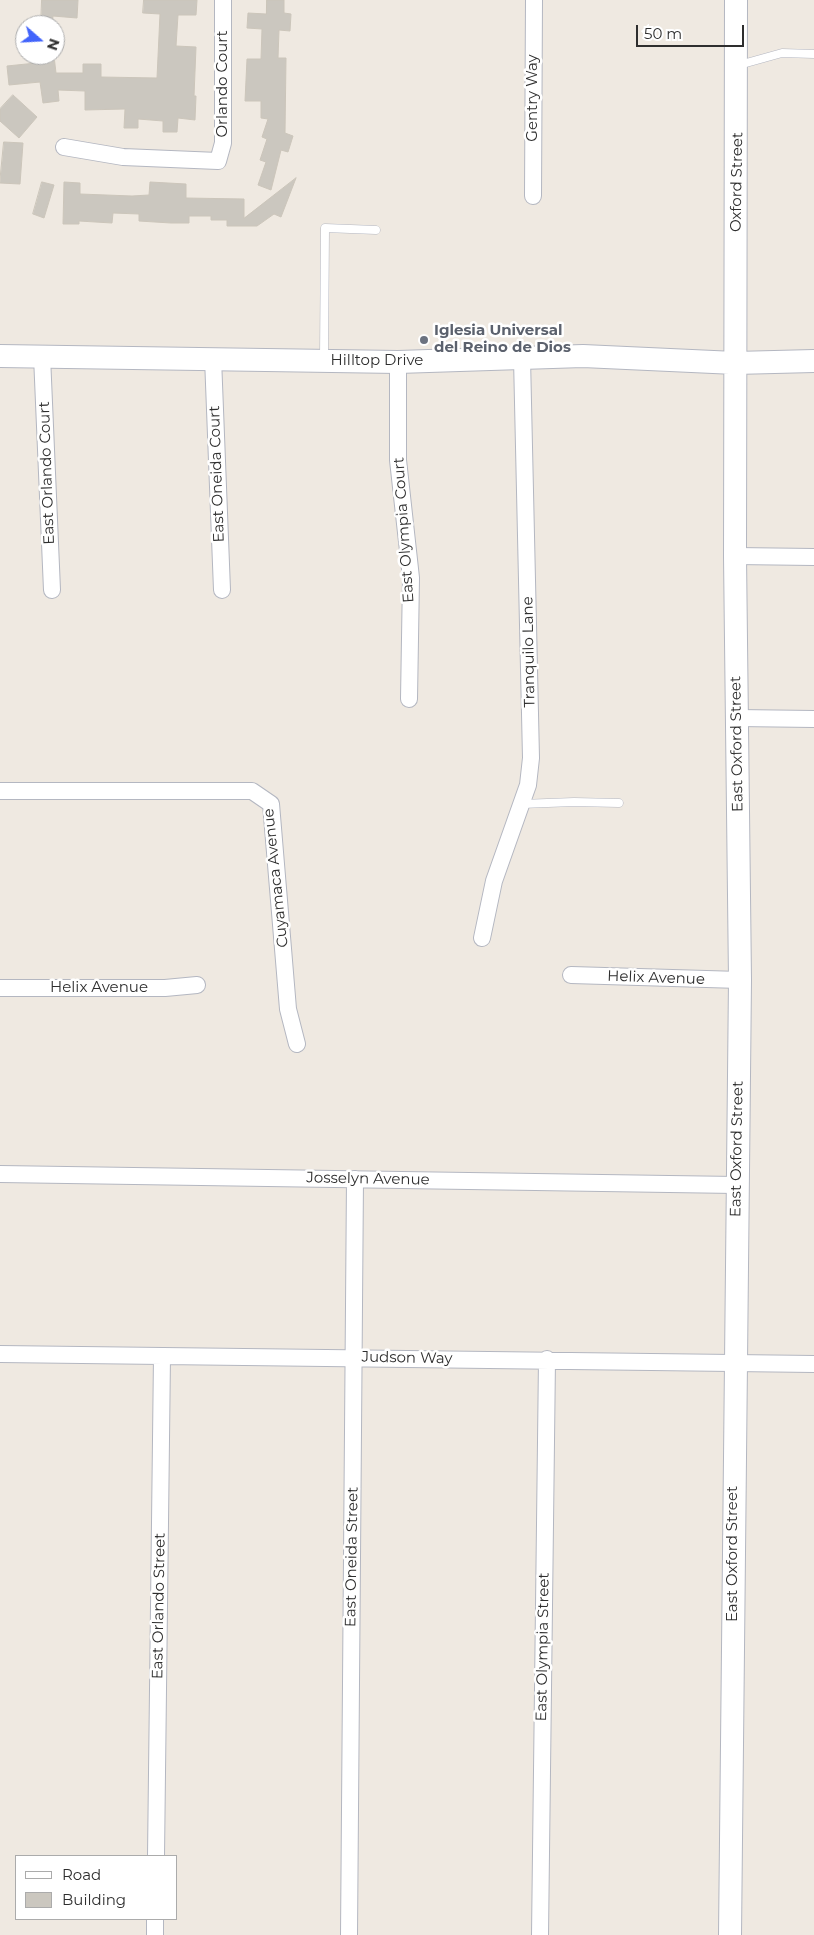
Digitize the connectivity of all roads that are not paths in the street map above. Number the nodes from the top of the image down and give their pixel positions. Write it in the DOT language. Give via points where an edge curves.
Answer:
graph roads {
  1 [pos="223,0"];
  2 [pos="534,0"];
  3 [pos="736,0"];
  4 [pos="814,54"];
  5 [pos="737,66"];
  6 [pos="64,147"];
  7 [pos="533,196"];
  8 [pos="376,230"];
  9 [pos="0,356"];
  10 [pos="42,356"];
  11 [pos="213,358"];
  12 [pos="522,358"];
  13 [pos="324,360"];
  14 [pos="814,361"];
  15 [pos="398,362"];
  16 [pos="735,363"];
  17 [pos="736,556"];
  18 [pos="814,557"];
  19 [pos="52,590"];
  20 [pos="222,590"];
  21 [pos="409,699"];
  22 [pos="737,718"];
  23 [pos="814,719"];
  24 [pos="0,791"];
  25 [pos="619,803"];
  26 [pos="521,804"];
  27 [pos="482,938"];
  28 [pos="572,975"];
  29 [pos="740,980"];
  30 [pos="197,985"];
  31 [pos="0,988"];
  32 [pos="297,1044"];
  33 [pos="0,1174"];
  34 [pos="355,1179"];
  35 [pos="736,1185"];
  36 [pos="0,1354"];
  37 [pos="162,1356"];
  38 [pos="353,1357"];
  39 [pos="547,1359"];
  40 [pos="735,1363"];
  41 [pos="814,1364"];
  42 [pos="156,1855"];
  43 [pos="155,1920"];
  44 [pos="155,1935"];
  45 [pos="349,1935"];
  46 [pos="540,1935"];
  47 [pos="730,1935"];
  1 -- 6 [label="street, Orlando Court" via="223,142 218,161 124,157"];
  2 -- 7 [label="street, Gentry Way"];
  3 -- 5 [label="street, Oxford Street"];
  4 -- 5 [label="lane" via="782,53"];
  5 -- 16 [label="street, Oxford Street"];
  8 -- 13 [label="lane" via="325,228"];
  9 -- 10 [label="street, Hilltop Drive"];
  10 -- 11 [label="street, Hilltop Drive"];
  10 -- 19 [label="street, East Orlando Court"];
  11 -- 13 [label="street, Hilltop Drive"];
  11 -- 20 [label="street, East Oneida Court"];
  12 -- 15 [label="street, Hilltop Drive"];
  12 -- 16 [label="street, Hilltop Drive" via="610,357"];
  12 -- 26 [label="street, Tranquilo Lane" via="531,758 528,786"];
  13 -- 15 [label="street, Hilltop Drive"];
  14 -- 16 [label="street, Hilltop Drive"];
  15 -- 21 [label="street, East Olympia Court" via="398,460 411,578"];
  16 -- 17 [label="street, East Oxford Street"];
  17 -- 18 [label="street"];
  17 -- 22 [label="street, East Oxford Street"];
  22 -- 23 [label="street"];
  22 -- 29 [label="street, East Oxford Street"];
  24 -- 32 [label="street, Cuyamaca Avenue" via="252,791 262,796 271,804 288,1009"];
  25 -- 26 [label="lane"];
  26 -- 27 [label="street, Tranquilo Lane" via="494,881"];
  28 -- 29 [label="street, Helix Avenue"];
  29 -- 35 [label="street, East Oxford Street"];
  30 -- 31 [label="street, Helix Avenue" via="165,988"];
  33 -- 34 [label="street, Josselyn Avenue"];
  34 -- 35 [label="street, Josselyn Avenue"];
  34 -- 38 [label="street, East Oneida Street"];
  35 -- 40 [label="street, East Oxford Street"];
  36 -- 37 [label="street, Judson Way"];
  37 -- 38 [label="street, Judson Way"];
  37 -- 42 [label="street, East Orlando Street"];
  38 -- 39 [label="street, Judson Way"];
  38 -- 45 [label="street, East Oneida Street"];
  39 -- 40 [label="street, Judson Way"];
  39 -- 46 [label="street, East Olympia Street"];
  40 -- 41 [label="street, Judson Way"];
  40 -- 47 [label="street, East Oxford Street"];
  43 -- 44 [label="street"];
}
